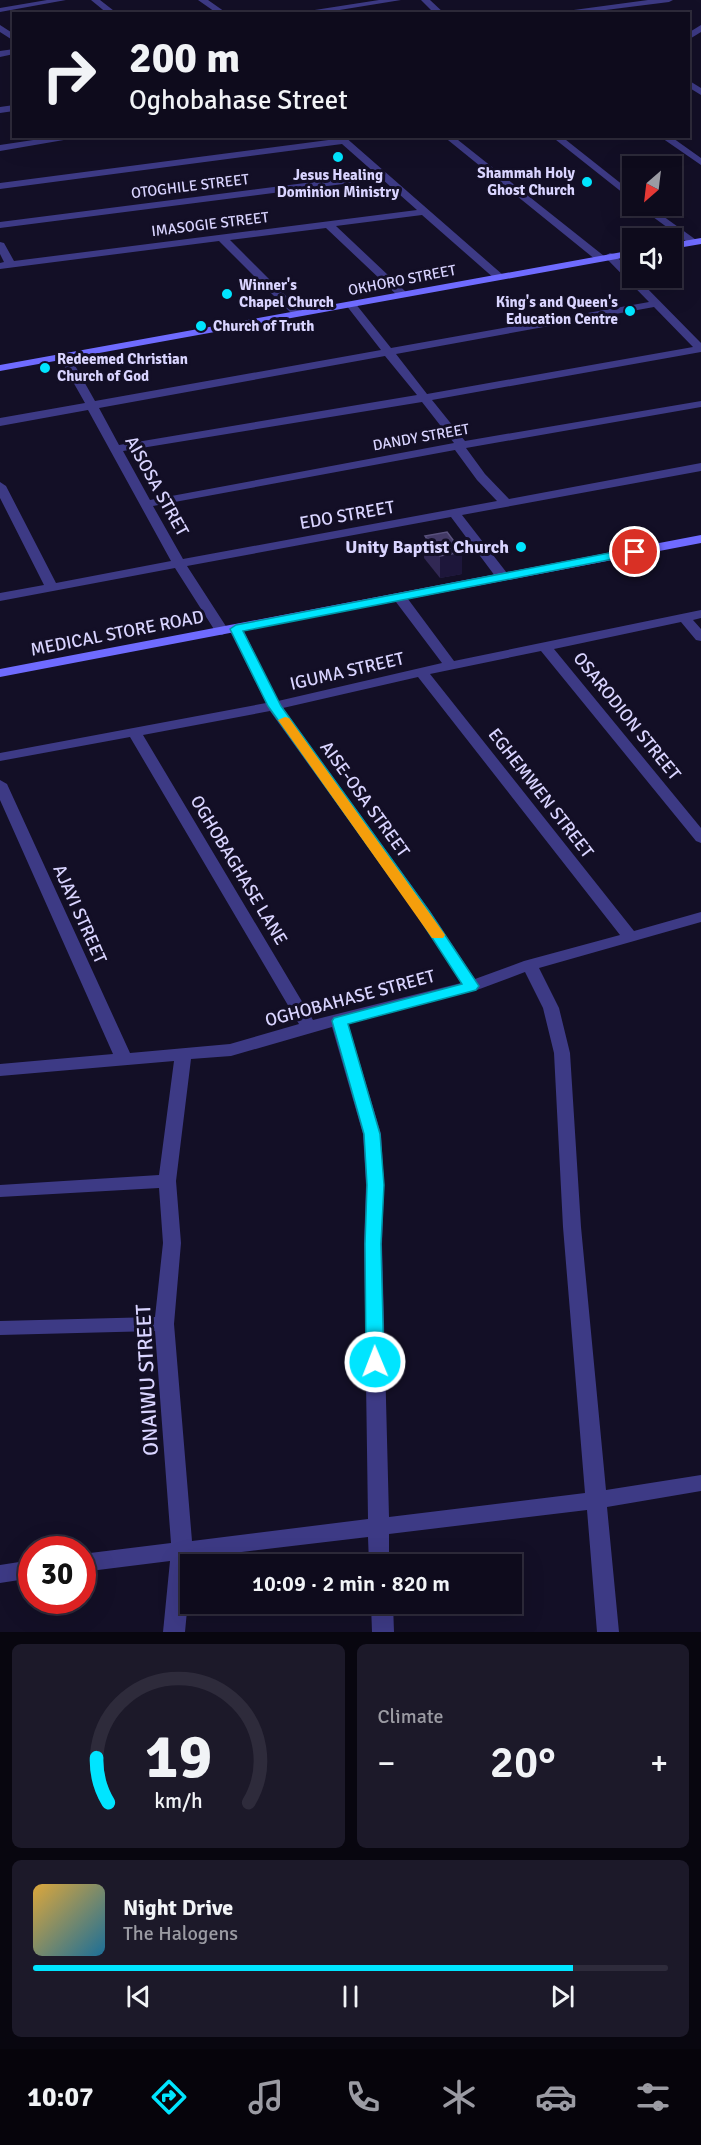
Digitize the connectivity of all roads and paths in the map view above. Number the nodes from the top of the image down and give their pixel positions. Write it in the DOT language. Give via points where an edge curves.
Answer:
graph roads {
  1 [pos="62,0"];
  2 [pos="95,0"];
  3 [pos="202,0"];
  4 [pos="343,0"];
  5 [pos="397,0"];
  6 [pos="425,0"];
  7 [pos="669,0"];
  8 [pos="645,2"];
  9 [pos="353,6"];
  10 [pos="0,10"];
  11 [pos="111,12"];
  12 [pos="221,12"];
  13 [pos="308,12"];
  14 [pos="439,12"];
  15 [pos="564,12"];
  16 [pos="0,28"];
  17 [pos="12,37"];
  18 [pos="69,138"];
  19 [pos="450,138"];
  20 [pos="558,138"];
  21 [pos="666,138"];
  22 [pos="340,139"];
  23 [pos="0,148"];
  24 [pos="701,162"];
  25 [pos="384,176"];
  26 [pos="0,186"];
  27 [pos="622,189"];
  28 [pos="424,212"];
  29 [pos="659,216"];
  30 [pos="328,224"];
  31 [pos="0,225"];
  32 [pos="222,238"];
  33 [pos="698,242"];
  34 [pos="682,244"];
  35 [pos="0,245"];
  36 [pos="622,255"];
  37 [pos="605,257"];
  38 [pos="6,265"];
  39 [pos="499,278"];
  40 [pos="403,295"];
  41 [pos="654,304"];
  42 [pos="351,305"];
  43 [pos="298,314"];
  44 [pos="701,349"];
  45 [pos="386,352"];
  46 [pos="65,357"];
  47 [pos="0,368"];
  48 [pos="422,398"];
  49 [pos="701,404"];
  50 [pos="91,405"];
  51 [pos="0,422"];
  52 [pos="460,445"];
  53 [pos="115,449"];
  54 [pos="701,467"];
  55 [pos="0,486"];
  56 [pos="506,503"];
  57 [pos="146,504"];
  58 [pos="454,513"];
  59 [pos="701,539"];
  60 [pos="179,564"];
  61 [pos="503,577"];
  62 [pos="52,588"];
  63 [pos="0,597"];
  64 [pos="400,598"];
  65 [pos="701,614"];
  66 [pos="684,618"];
  67 [pos="229,630"];
  68 [pos="701,637"];
  69 [pos="545,647"];
  70 [pos="451,666"];
  71 [pos="421,672"];
  72 [pos="0,673"];
  73 [pos="274,706"];
  74 [pos="135,733"];
  75 [pos="0,757"];
  76 [pos="0,784"];
  77 [pos="701,838"];
  78 [pos="701,917"];
  79 [pos="630,937"];
  80 [pos="530,965"];
  81 [pos="471,986"];
  82 [pos="339,1021"];
  83 [pos="309,1027"];
  84 [pos="183,1055"];
  85 [pos="124,1059"];
  86 [pos="0,1070"];
  87 [pos="167,1181"];
  88 [pos="0,1191"];
  89 [pos="164,1324"];
  90 [pos="0,1328"];
  91 [pos="701,1483"];
  92 [pos="596,1500"];
  93 [pos="377,1527"];
  94 [pos="182,1550"];
  95 [pos="378,1554"];
  96 [pos="96,1561"];
  97 [pos="18,1571"];
  98 [pos="0,1574"];
  99 [pos="382,1614"];
  100 [pos="174,1632"];
  101 [pos="383,1632"];
  102 [pos="608,1632"];
  1 -- 10 [label="street"];
  2 -- 11 [label="street"];
  3 -- 12 [label="street"];
  4 -- 9 [label="street"];
  5 -- 9 [label="street"];
  6 -- 14 [label="street"];
  7 -- 8 [label="street"];
  8 -- 15 [label="street"];
  9 -- 13 [label="street"];
  16 -- 17 [label="street"];
  18 -- 23 [label="street"];
  19 -- 37 [label="street"];
  20 -- 27 [label="street"];
  21 -- 24 [label="street"];
  22 -- 25 [label="street"];
  22 -- 26 [label="street"];
  25 -- 28 [label="street"];
  25 -- 31 [label="street, OTOGHILE STREET"];
  28 -- 30 [label="street, IMASOGIE STREET"];
  28 -- 39 [label="street"];
  29 -- 33 [label="street"];
  30 -- 32 [label="street, IMASOGIE STREET"];
  30 -- 40 [label="street"];
  32 -- 38 [label="street, IMASOGIE STREET"];
  32 -- 43 [label="street"];
  33 -- 34 [label="street"];
  35 -- 38 [label="street"];
  36 -- 37 [label="street, OKHORO STREET"];
  37 -- 39 [label="street, OKHORO STREET"];
  37 -- 41 [label="street"];
  39 -- 40 [label="street, OKHORO STREET"];
  40 -- 42 [label="street, OKHORO STREET"];
  41 -- 44 [label="street"];
  41 -- 45 [label="street"];
  42 -- 43 [label="street, OKHORO STREET"];
  42 -- 45 [label="street"];
  43 -- 46 [label="street, OKHORO STREET"];
  44 -- 48 [label="street"];
  45 -- 48 [label="street"];
  45 -- 50 [label="street"];
  46 -- 47 [label="street, OKHORO STREET"];
  46 -- 50 [label="street, AISOSA STRET"];
  48 -- 52 [label="street"];
  48 -- 53 [label="street"];
  49 -- 52 [label="street, DANDY STREET"];
  50 -- 51 [label="street"];
  50 -- 53 [label="street, AISOSA STRET"];
  52 -- 56 [label="street" via="481,477"];
  52 -- 57 [label="street, DANDY STREET"];
  53 -- 57 [label="street, AISOSA STRET"];
  54 -- 56 [label="street, EDO STREET"];
  55 -- 62 [label="street"];
  56 -- 58 [label="street, EDO STREET"];
  57 -- 60 [label="street, AISOSA STRET"];
  58 -- 60 [label="street, EDO STREET"];
  58 -- 61 [label="street"];
  59 -- 61 [label="street, MEDICAL STORE ROAD"];
  60 -- 62 [label="street, EDO STREET"];
  60 -- 67 [label="street, AISOSA STRET"];
  61 -- 64 [label="street, MEDICAL STORE ROAD"];
  62 -- 63 [label="street, EDO STREET"];
  64 -- 67 [label="street, MEDICAL STORE ROAD"];
  64 -- 70 [label="street"];
  65 -- 66 [label="street, IGUMA STREET"];
  66 -- 68 [label="street"];
  66 -- 69 [label="street, IGUMA STREET"];
  67 -- 72 [label="street, MEDICAL STORE ROAD"];
  67 -- 73 [label="street, AISE-OSA STREET"];
  69 -- 70 [label="street, IGUMA STREET"];
  69 -- 77 [label="street, OSARODION STREET"];
  70 -- 71 [label="street, IGUMA STREET"];
  71 -- 73 [label="street, IGUMA STREET"];
  71 -- 79 [label="street, EGHEMWEN STREET"];
  73 -- 74 [label="street, IGUMA STREET"];
  73 -- 81 [label="street, AISE-OSA STREET"];
  74 -- 75 [label="street, IGUMA STREET"];
  74 -- 83 [label="street, OGHOBAGHASE LANE"];
  76 -- 85 [label="street, AJAYI STREET"];
  78 -- 79 [label="street, OGHOBAHASE STREET"];
  79 -- 80 [label="street, OGHOBAHASE STREET"];
  80 -- 81 [label="street, OGHOBAHASE STREET"];
  80 -- 92 [label="street" via="551,1008 562,1053 572,1227"];
  81 -- 82 [label="street, OGHOBAHASE STREET"];
  82 -- 83 [label="street, OGHOBAHASE STREET"];
  82 -- 93 [label="street" via="372,1134"];
  83 -- 84 [label="street, OGHOBAHASE STREET" via="231,1050"];
  84 -- 85 [label="street, OGHOBAHASE STREET"];
  84 -- 87 [label="street, ONAIWU STREET"];
  85 -- 86 [label="street, OGHOBAHASE STREET"];
  87 -- 88 [label="street"];
  87 -- 89 [label="street, ONAIWU STREET" via="172,1244"];
  89 -- 90 [label="street"];
  89 -- 94 [label="street, ONAIWU STREET"];
  91 -- 92 [label="street"];
  92 -- 93 [label="street"];
  92 -- 102 [label="street"];
  93 -- 94 [label="street"];
  93 -- 95 [label="street"];
  94 -- 96 [label="street"];
  94 -- 100 [label="street, ONAIWU STREET"];
  97 -- 98 [label="street"];
  99 -- 101 [label="street"];
}
